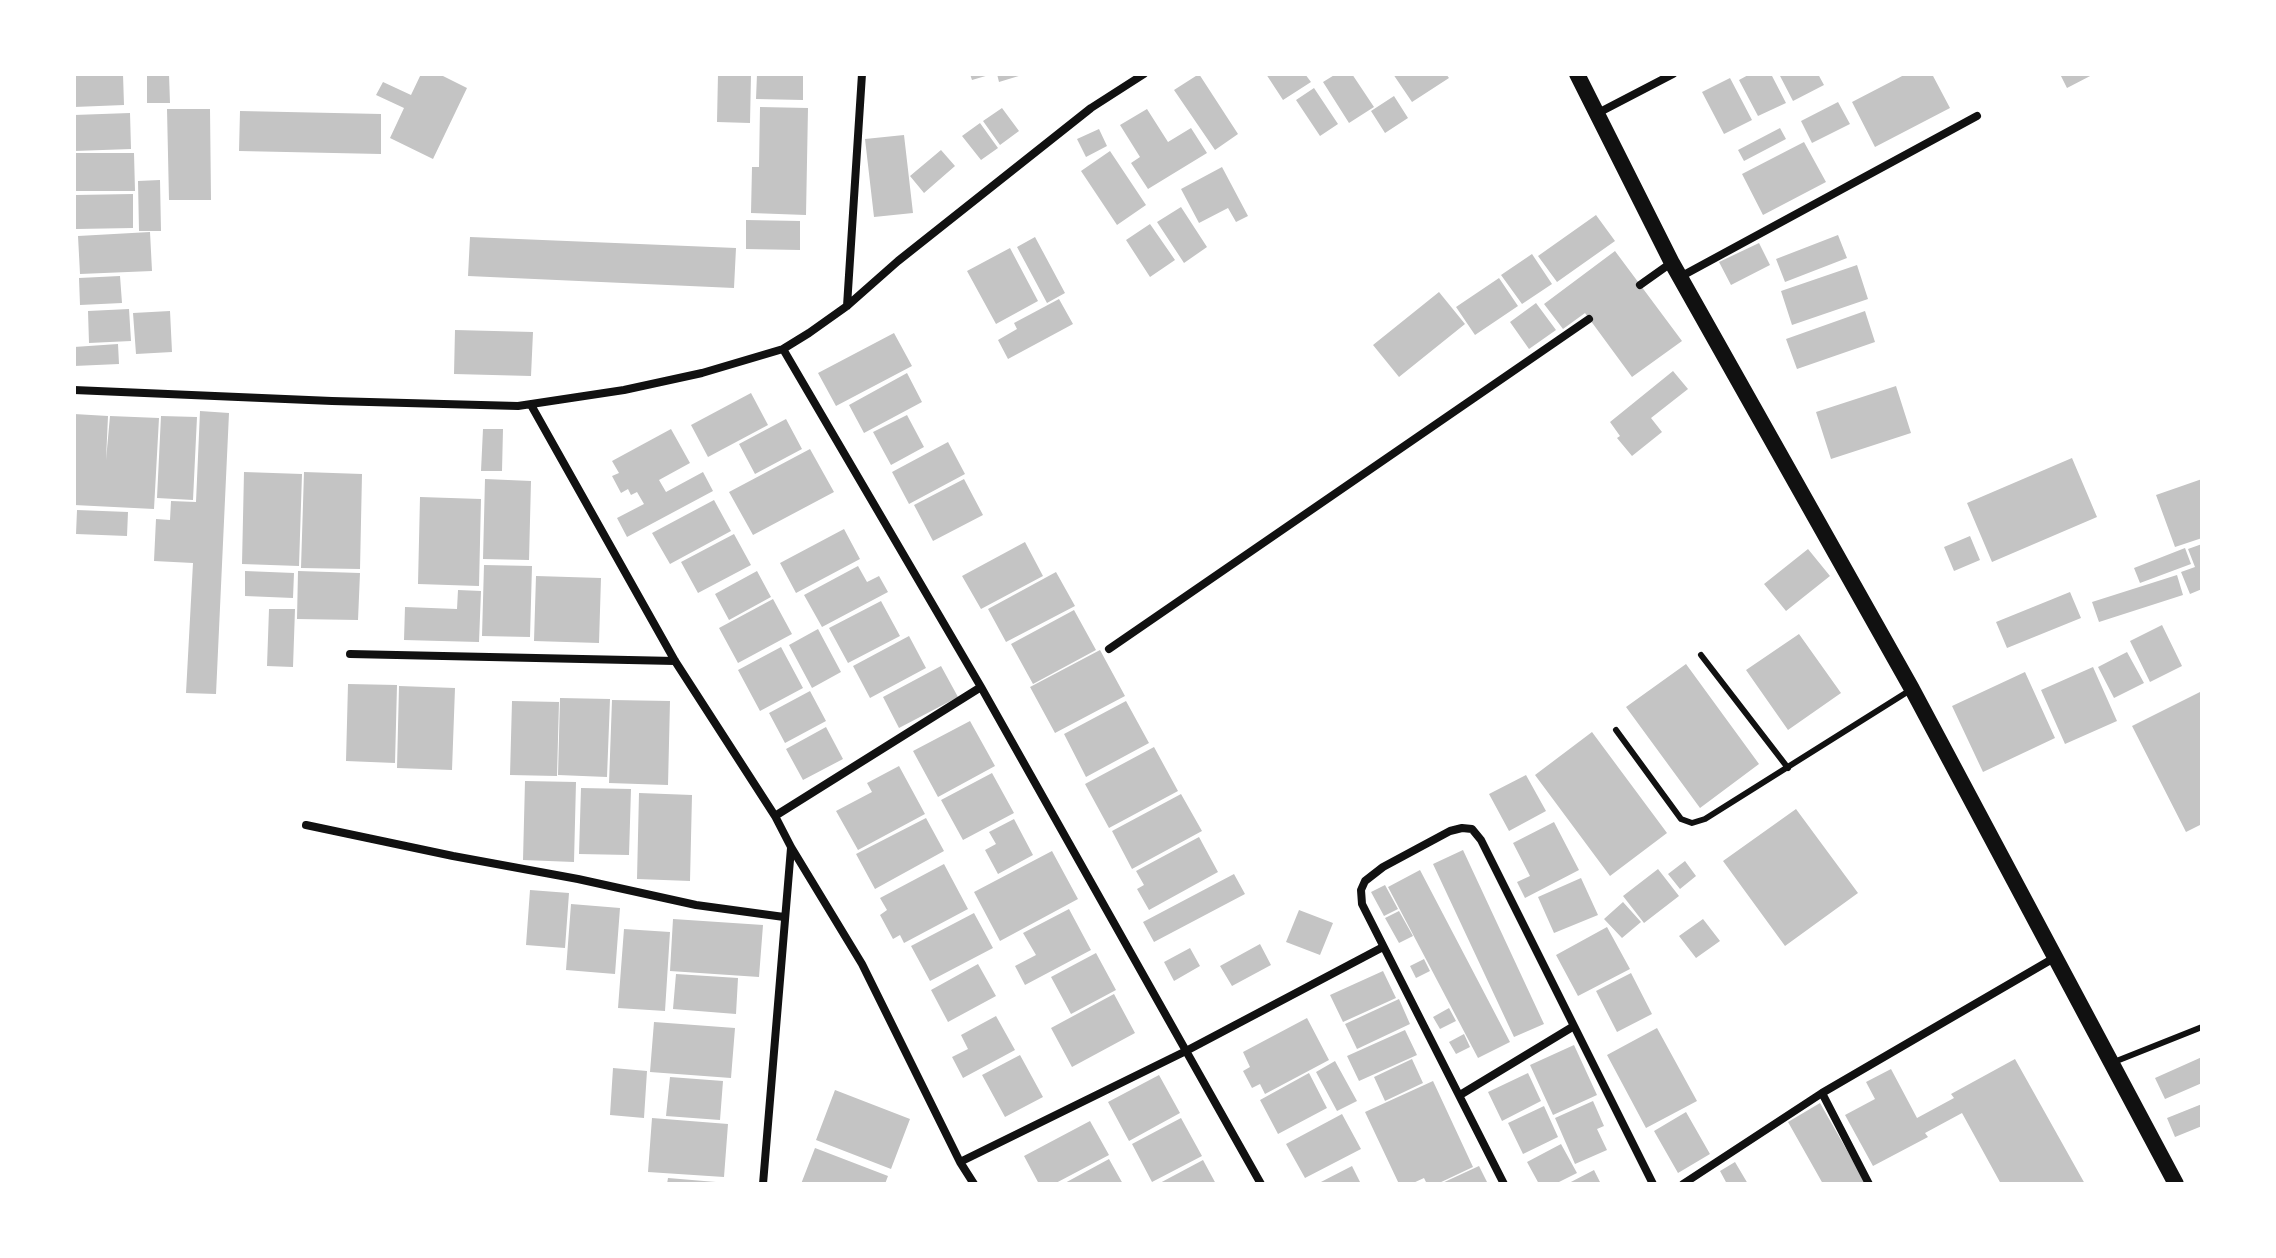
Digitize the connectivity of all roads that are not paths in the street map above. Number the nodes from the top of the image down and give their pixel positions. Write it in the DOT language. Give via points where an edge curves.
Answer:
graph roads {
  1 [pos="862,74"];
  2 [pos="1144,74"];
  3 [pos="1577,74"];
  4 [pos="1673,74"];
  5 [pos="1598,113"];
  6 [pos="1977,116"];
  7 [pos="1676,270"];
  8 [pos="1640,285"];
  9 [pos="847,306"];
  10 [pos="1589,319"];
  11 [pos="783,349"];
  12 [pos="74,390"];
  13 [pos="531,405"];
  14 [pos="1109,649"];
  15 [pos="350,654"];
  16 [pos="1701,655"];
  17 [pos="675,661"];
  18 [pos="981,687"];
  19 [pos="1912,689"];
  20 [pos="1616,730"];
  21 [pos="1788,768"];
  22 [pos="775,816"];
  23 [pos="306,825"];
  24 [pos="791,847"];
  25 [pos="784,917"];
  26 [pos="1383,947"];
  27 [pos="2054,958"];
  28 [pos="1574,1026"];
  29 [pos="2202,1027"];
  30 [pos="1186,1051"];
  31 [pos="2110,1064"];
  32 [pos="1822,1093"];
  33 [pos="1460,1095"];
  34 [pos="960,1162"];
  35 [pos="763,1184"];
  36 [pos="974,1184"];
  37 [pos="1261,1184"];
  38 [pos="1504,1184"];
  39 [pos="1653,1184"];
  40 [pos="1683,1184"];
  41 [pos="1869,1184"];
  42 [pos="2176,1184"];
  1 -- 9 [label="street"];
  2 -- 9 [label="street" via="1078,118"];
  3 -- 5 [label="main road"];
  4 -- 5 [label="street"];
  5 -- 7 [label="main road"];
  6 -- 7 [label="street"];
  7 -- 8 [label="street"];
  7 -- 19 [label="main road"];
  9 -- 11 [label="street"];
  10 -- 14 [label="street"];
  11 -- 13 [label="street" via="702,373"];
  11 -- 18 [label="street"];
  12 -- 13 [label="street"];
  13 -- 17 [label="street"];
  15 -- 17 [label="street"];
  16 -- 21 [label="lane"];
  17 -- 22 [label="street"];
  18 -- 22 [label="street"];
  18 -- 30 [label="street"];
  19 -- 21 [label="lane"];
  19 -- 27 [label="main road"];
  20 -- 21 [label="lane" via="1681,819 1692,823"];
  22 -- 24 [label="street"];
  23 -- 25 [label="street" via="696,905"];
  24 -- 25 [label="street"];
  24 -- 34 [label="street" via="862,964"];
  25 -- 35 [label="street"];
  26 -- 28 [label="street" via="1362,904 1365,881 1450,831 1472,829"];
  26 -- 30 [label="street"];
  26 -- 33 [label="street"];
  27 -- 31 [label="main road"];
  27 -- 32 [label="street"];
  28 -- 33 [label="street"];
  28 -- 39 [label="street"];
  29 -- 31 [label="lane"];
  30 -- 34 [label="street"];
  30 -- 37 [label="street"];
  31 -- 42 [label="main road"];
  32 -- 40 [label="street"];
  32 -- 41 [label="street"];
  33 -- 38 [label="street"];
  34 -- 36 [label="street"];
}
